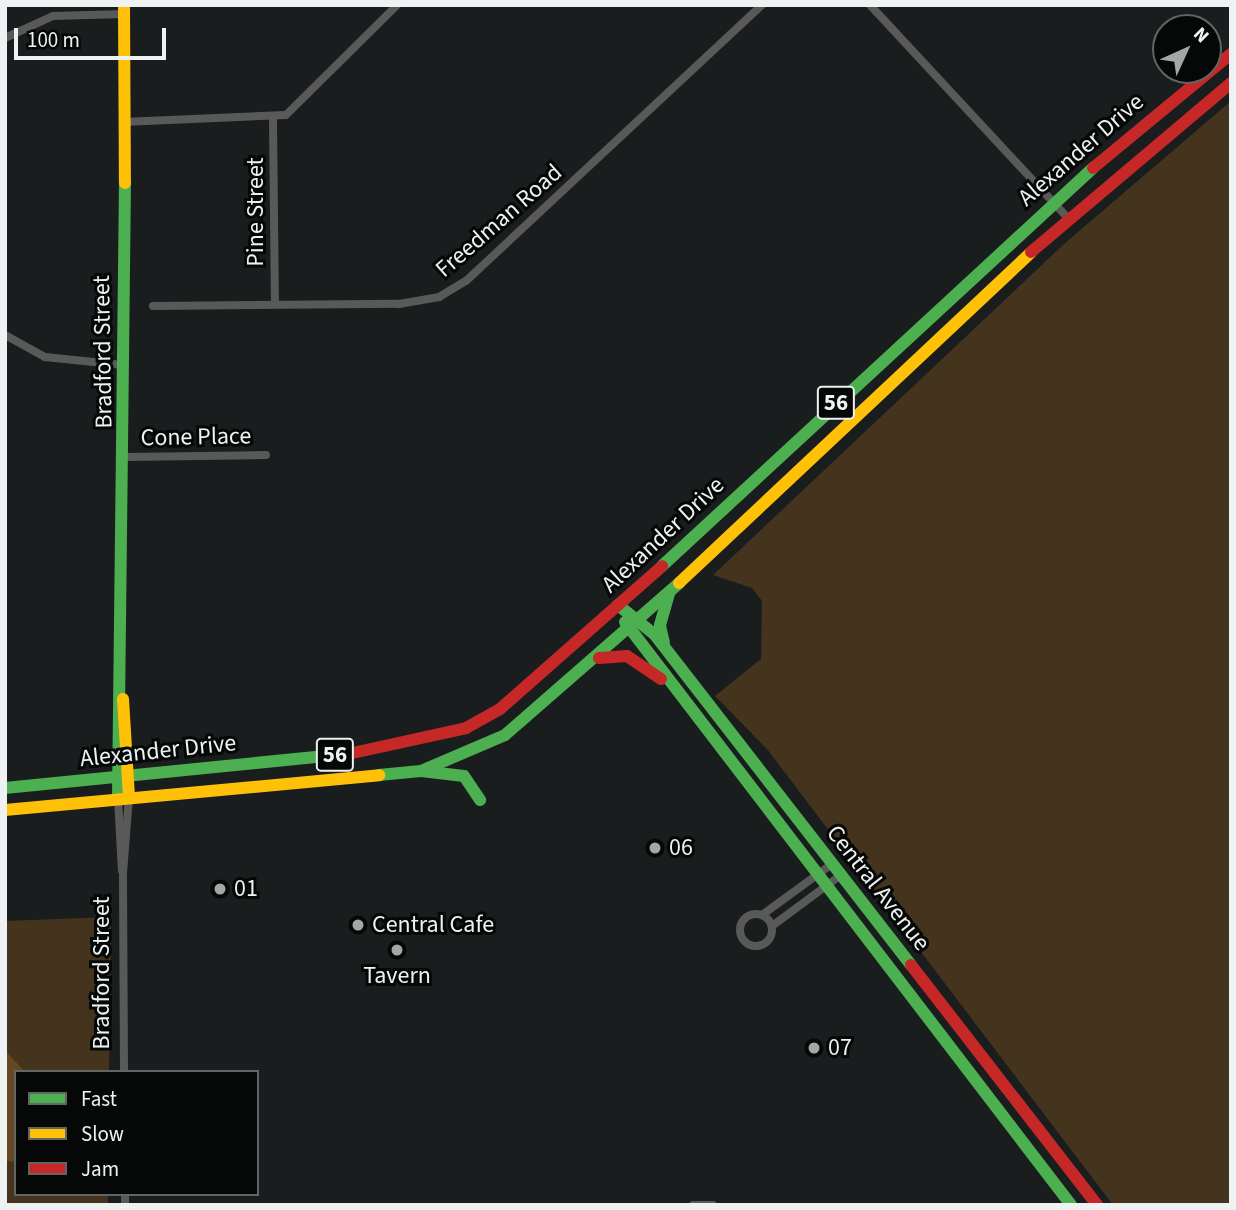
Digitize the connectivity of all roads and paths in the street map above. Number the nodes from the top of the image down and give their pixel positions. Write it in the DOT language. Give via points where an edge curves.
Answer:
graph roads {
  1 [pos="397,5"];
  2 [pos="762,5"];
  3 [pos="870,5"];
  4 [pos="124,10"];
  5 [pos="5,38"];
  6 [pos="1231,54"];
  7 [pos="1231,83"];
  8 [pos="273,120"];
  9 [pos="123,122"];
  10 [pos="1053,201"];
  11 [pos="1068,218"];
  12 [pos="275,304"];
  13 [pos="153,306"];
  14 [pos="5,335"];
  15 [pos="123,365"];
  16 [pos="266,455"];
  17 [pos="126,457"];
  18 [pos="672,587"];
  19 [pos="617,606"];
  20 [pos="633,624"];
  21 [pos="666,649"];
  22 [pos="599,658"];
  23 [pos="667,683"];
  24 [pos="421,771"];
  25 [pos="124,774"];
  26 [pos="5,788"];
  27 [pos="124,797"];
  28 [pos="480,800"];
  29 [pos="5,810"];
  30 [pos="837,870"];
  31 [pos="821,882"];
  32 [pos="762,915"];
  33 [pos="772,926"];
  34 [pos="124,1070"];
  35 [pos="693,1205"];
  36 [pos="713,1205"];
  37 [pos="1071,1205"];
  38 [pos="1097,1205"];
  1 -- 8 [label="street" via="297,106"];
  2 -- 12 [label="street, Freedman Road" via="453,289 417,303"];
  3 -- 10 [label="street"];
  4 -- 5 [label="street" via="53,16"];
  4 -- 9 [label="main road, Bradford Street"];
  6 -- 10 [label="main road, Alexander Drive / 56"];
  7 -- 11 [label="main road, Alexander Drive / 56"];
  8 -- 9 [label="street"];
  8 -- 12 [label="street, Pine Street"];
  9 -- 15 [label="main road, Bradford Street"];
  10 -- 11 [label="street"];
  10 -- 19 [label="main road, Alexander Drive / 56"];
  11 -- 18 [label="main road, Alexander Drive / 56"];
  12 -- 13 [label="street, Freedman Road"];
  14 -- 15 [label="street" via="45,357"];
  15 -- 17 [label="main road, Bradford Street"];
  16 -- 17 [label="street, Cone Place"];
  17 -- 25 [label="main road, Bradford Street"];
  18 -- 20 [label="main road, Alexander Drive / 56"];
  18 -- 21 [label="main road" via="660,625"];
  19 -- 20 [label="main road, Central Avenue"];
  19 -- 25 [label="main road, Alexander Drive / 56" via="527,690 466,728 377,751"];
  20 -- 21 [label="main road, Central Avenue"];
  20 -- 22 [label="main road, Alexander Drive / 56"];
  20 -- 23 [label="main road, Central Avenue"];
  21 -- 30 [label="main road, Central Avenue"];
  22 -- 23 [label="main road" via="626,656"];
  22 -- 24 [label="main road, Alexander Drive / 56" via="505,735"];
  23 -- 31 [label="main road, Central Avenue"];
  24 -- 27 [label="main road, Alexander Drive / 56"];
  24 -- 28 [label="main road" via="464,776"];
  25 -- 26 [label="main road, Alexander Drive / 56"];
  25 -- 27 [label="main road, Bradford Street"];
  27 -- 29 [label="main road, Alexander Drive / 56"];
  27 -- 34 [label="street, Bradford Street" via="116,851 123,873"];
  30 -- 31 [label="street"];
  30 -- 31 [label="street"];
  30 -- 38 [label="main road, Central Avenue"];
  31 -- 32 [label="street"];
  31 -- 33 [label="street"];
  31 -- 37 [label="main road, Central Avenue"];
  32 -- 33 [label="street"];
  32 -- 33 [label="street" via="742,920 743,940 762,945"];
  35 -- 36 [label="street"];
}
